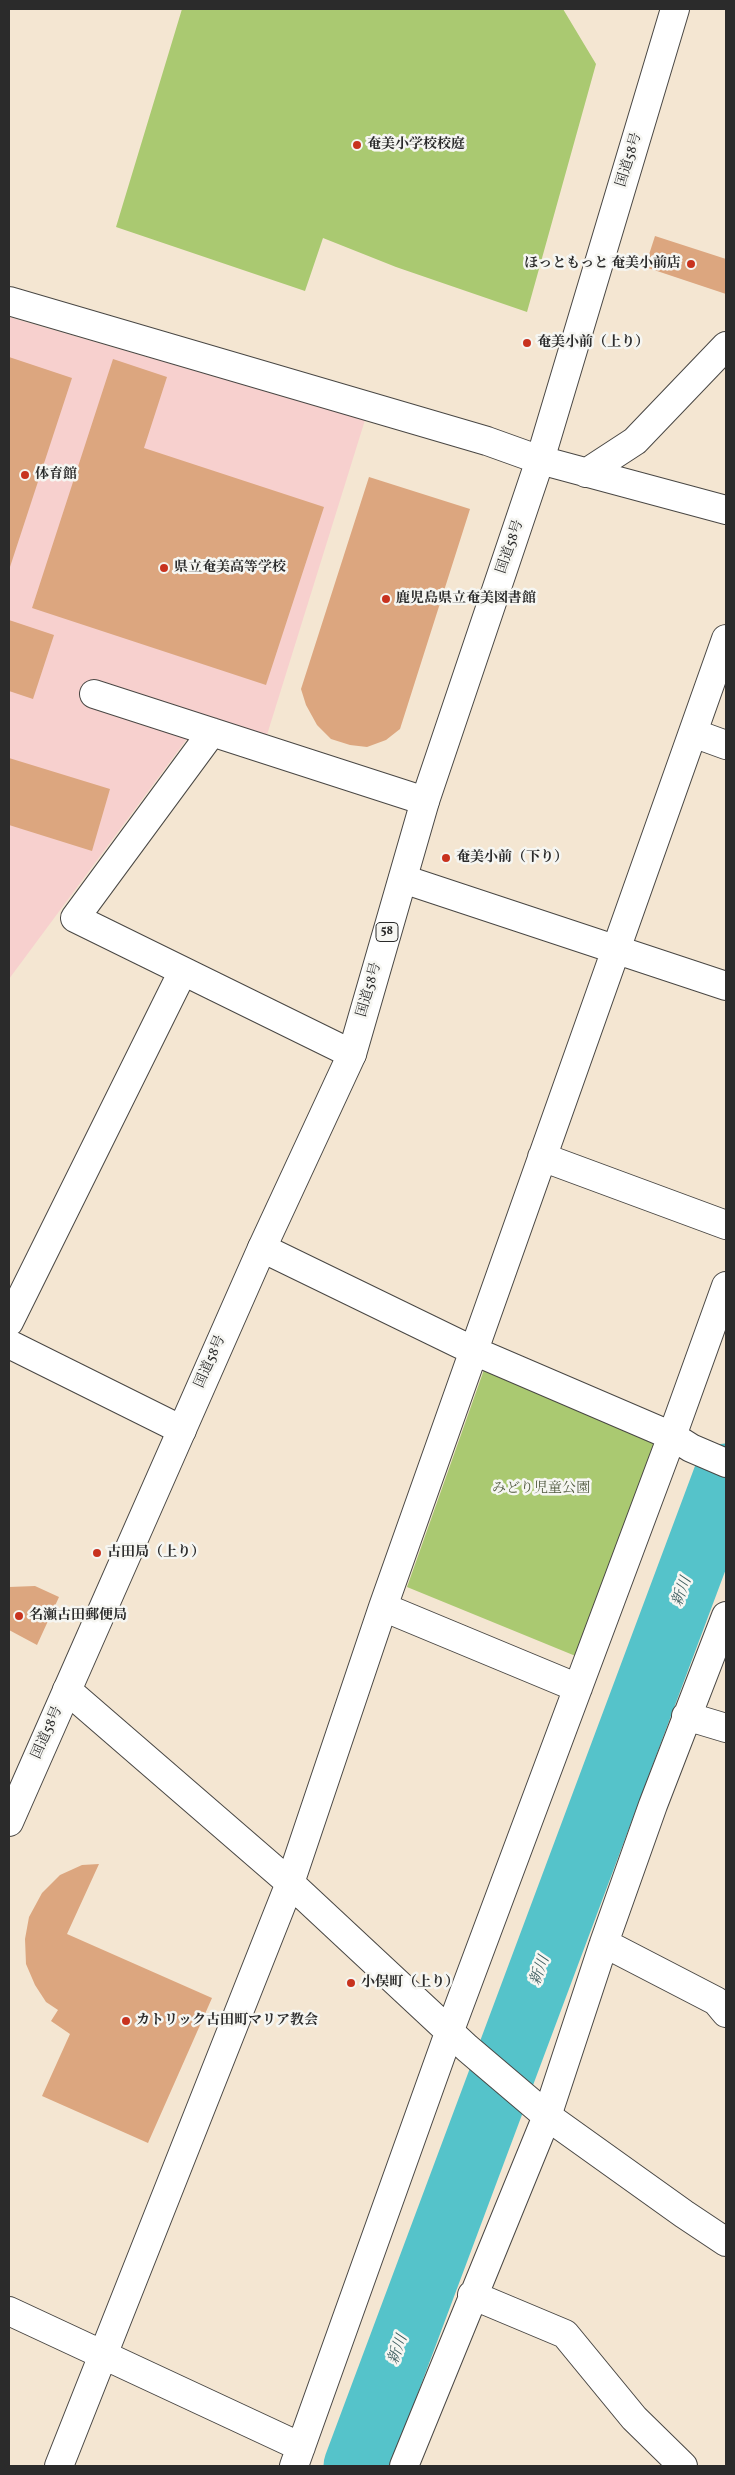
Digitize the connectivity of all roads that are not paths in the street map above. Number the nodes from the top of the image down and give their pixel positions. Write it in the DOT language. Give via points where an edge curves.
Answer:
graph roads {
  1 [pos="676,9"];
  2 [pos="9,301"];
  3 [pos="726,346"];
  4 [pos="540,460"];
  5 [pos="586,473"];
  6 [pos="726,510"];
  7 [pos="726,639"];
  8 [pos="94,694"];
  9 [pos="212,732"];
  10 [pos="693,733"];
  11 [pos="726,744"];
  12 [pos="425,801"];
  13 [pos="403,879"];
  14 [pos="617,948"];
  15 [pos="183,971"];
  16 [pos="726,986"];
  17 [pos="352,1054"];
  18 [pos="542,1157"];
  19 [pos="726,1225"];
  20 [pos="262,1248"];
  21 [pos="726,1286"];
  22 [pos="9,1322"];
  23 [pos="9,1344"];
  24 [pos="474,1351"];
  25 [pos="182,1430"];
  26 [pos="682,1442"];
  27 [pos="726,1463"];
  28 [pos="383,1607"];
  29 [pos="726,1616"];
  30 [pos="578,1688"];
  31 [pos="67,1690"];
  32 [pos="686,1716"];
  33 [pos="726,1728"];
  34 [pos="9,1822"];
  35 [pos="290,1883"];
  36 [pos="604,1943"];
  37 [pos="726,2013"];
  38 [pos="459,2039"];
  39 [pos="541,2111"];
  40 [pos="726,2242"];
  41 [pos="472,2295"];
  42 [pos="9,2311"];
  43 [pos="102,2356"];
  44 [pos="297,2456"];
  45 [pos="59,2466"];
  46 [pos="404,2466"];
  47 [pos="683,2466"];
  1 -- 4 [label="main road, 国道58号 / 58"];
  2 -- 4 [label="main road" via="487,441"];
  3 -- 5 [label="main road" via="635,441"];
  4 -- 5 [label="main road"];
  4 -- 12 [label="main road, 国道58号 / 58"];
  5 -- 6 [label="main road"];
  7 -- 10 [label="main road"];
  8 -- 9 [label="main road"];
  9 -- 12 [label="main road"];
  9 -- 15 [label="main road" via="75,918"];
  10 -- 11 [label="main road"];
  10 -- 14 [label="main road"];
  12 -- 13 [label="main road, 国道58号 / 58"];
  13 -- 14 [label="main road"];
  13 -- 17 [label="main road, 国道58号 / 58"];
  14 -- 16 [label="main road"];
  14 -- 18 [label="main road"];
  15 -- 17 [label="main road"];
  15 -- 22 [label="main road"];
  17 -- 20 [label="main road, 国道58号 / 58"];
  18 -- 19 [label="main road"];
  18 -- 24 [label="main road"];
  20 -- 24 [label="main road"];
  20 -- 25 [label="main road, 国道58号 / 58"];
  21 -- 26 [label="main road"];
  23 -- 25 [label="main road"];
  24 -- 26 [label="main road"];
  24 -- 28 [label="main road"];
  25 -- 31 [label="main road, 国道58号 / 58"];
  26 -- 27 [label="main road"];
  26 -- 30 [label="main road"];
  28 -- 30 [label="main road"];
  28 -- 35 [label="main road"];
  29 -- 32 [label="main road"];
  30 -- 38 [label="main road"];
  31 -- 34 [label="main road, 国道58号 / 58"];
  31 -- 35 [label="main road"];
  32 -- 33 [label="main road"];
  32 -- 36 [label="main road"];
  35 -- 38 [label="main road"];
  35 -- 43 [label="main road"];
  36 -- 37 [label="main road" via="716,2001"];
  36 -- 39 [label="main road"];
  38 -- 39 [label="main road"];
  38 -- 44 [label="main road"];
  39 -- 40 [label="main road"];
  39 -- 41 [label="main road"];
  41 -- 46 [label="main road"];
  41 -- 47 [label="main road" via="565,2334 634,2418"];
  42 -- 43 [label="main road"];
  43 -- 44 [label="main road"];
  43 -- 45 [label="main road"];
}
